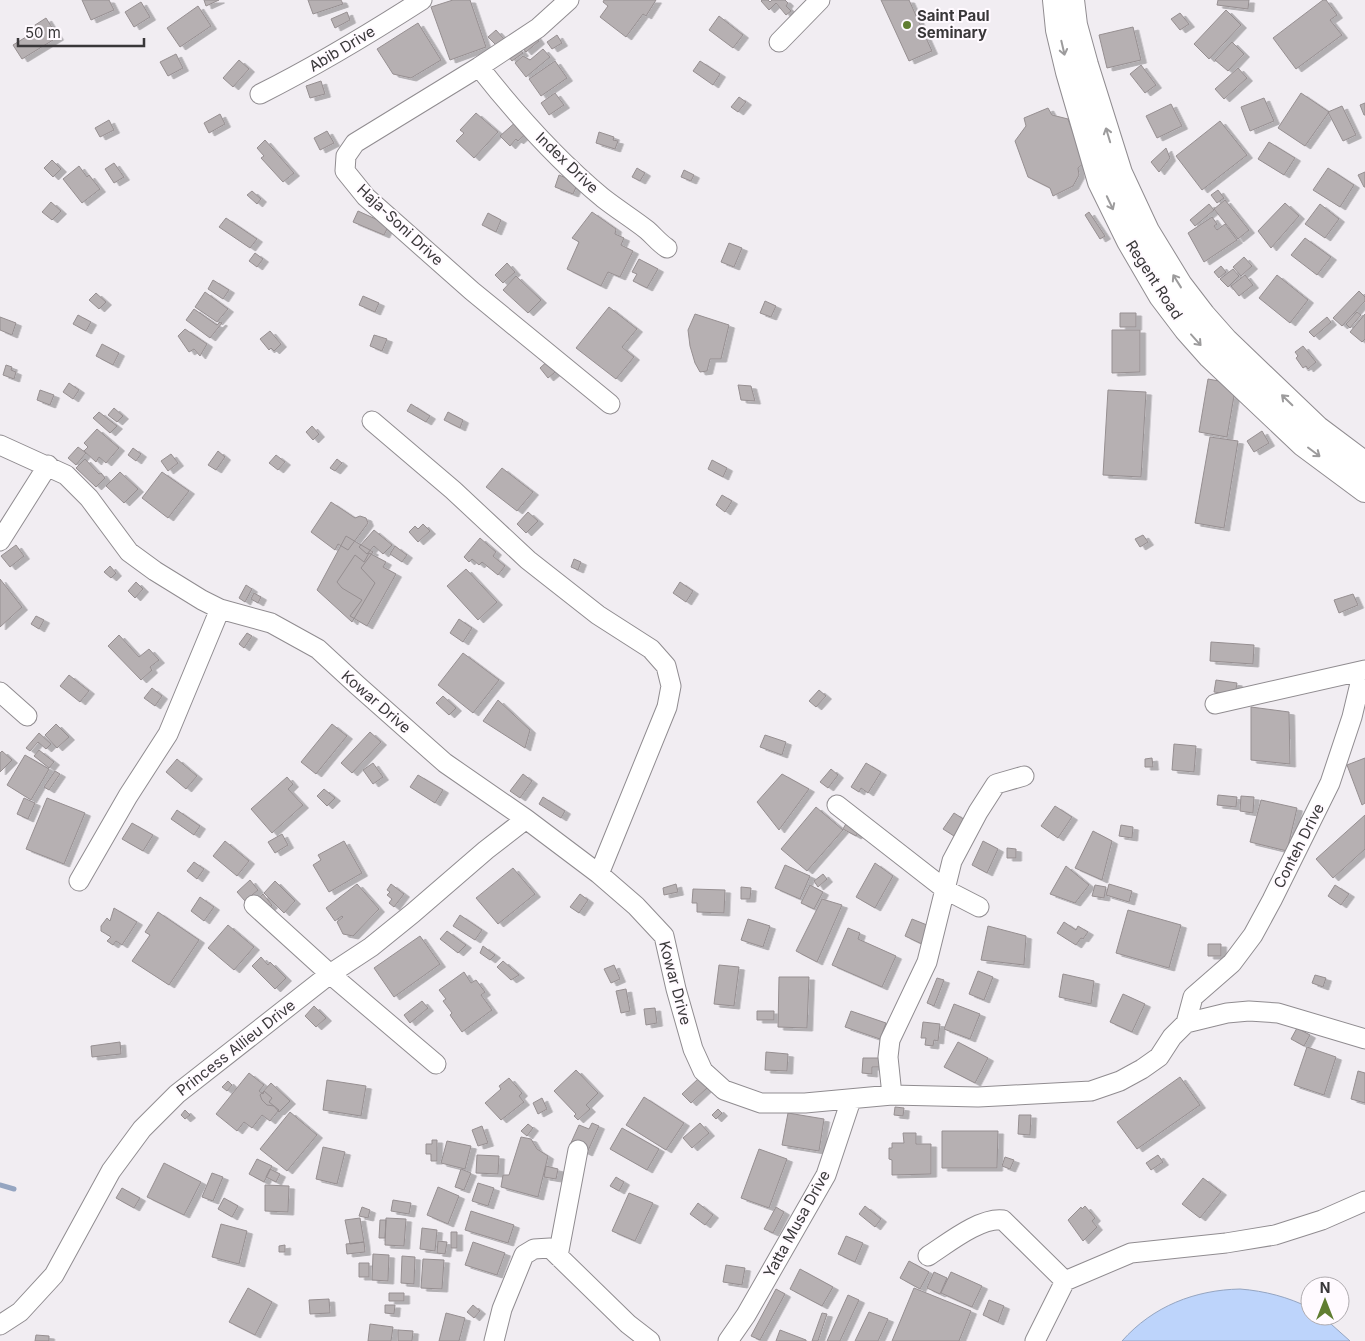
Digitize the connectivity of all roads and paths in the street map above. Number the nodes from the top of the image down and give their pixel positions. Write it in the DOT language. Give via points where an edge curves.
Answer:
graph roads {
  1 [pos="422,0"];
  2 [pos="569,0"];
  3 [pos="820,0"];
  4 [pos="1055,0"];
  5 [pos="1072,0"];
  6 [pos="779,42"];
  7 [pos="479,67"];
  8 [pos="260,94"];
  9 [pos="667,248"];
  10 [pos="610,404"];
  11 [pos="372,421"];
  12 [pos="0,445"];
  13 [pos="1365,464"];
  14 [pos="48,465"];
  15 [pos="1365,490"];
  16 [pos="0,541"];
  17 [pos="220,609"];
  18 [pos="1364,671"];
  19 [pos="0,692"];
  20 [pos="1215,704"];
  21 [pos="27,716"];
  22 [pos="1024,776"];
  23 [pos="837,805"];
  24 [pos="526,819"];
  25 [pos="599,874"];
  26 [pos="80,881"];
  27 [pos="946,890"];
  28 [pos="254,905"];
  29 [pos="979,907"];
  30 [pos="330,974"];
  31 [pos="1186,1023"];
  32 [pos="1365,1039"];
  33 [pos="436,1064"];
  34 [pos="892,1095"];
  35 [pos="851,1100"];
  36 [pos="578,1150"];
  37 [pos="1365,1200"];
  38 [pos="554,1252"];
  39 [pos="928,1256"];
  40 [pos="1065,1281"];
  41 [pos="0,1325"];
  42 [pos="494,1341"];
  43 [pos="650,1341"];
  44 [pos="728,1341"];
  45 [pos="1035,1341"];
  1 -- 8 [label="street, Abib Drive" via="354,43"];
  2 -- 7 [label="street, Haja-Soni Drive" via="538,28"];
  3 -- 6 [label="street"];
  4 -- 15 [label="main road, Regent Road, one-way" via="1068,72 1100,182 1129,241 1162,296 1210,356 1303,444"];
  13 -- 5 [label="main road, Regent Road, one-way" via="1317,428 1226,341 1180,285 1147,231 1120,174 1075,25"];
  7 -- 9 [label="street, Index Drive" via="514,111 558,155 603,198"];
  7 -- 10 [label="street, Haja-Soni Drive" via="355,143 346,156 345,171 366,197 472,291"];
  11 -- 25 [label="street" via="528,560 598,615 651,649 666,666 671,686 667,707"];
  12 -- 14 [label="street, Kowar Drive"];
  14 -- 16 [label="street"];
  14 -- 17 [label="street, Kowar Drive" via="66,475 89,498 129,552"];
  17 -- 24 [label="street, Kowar Drive" via="271,623 318,649 445,763"];
  17 -- 26 [label="street" via="168,734"];
  18 -- 20 [label="street"];
  18 -- 31 [label="street, Conteh Drive" via="1330,783 1253,935 1232,963 1193,997"];
  19 -- 21 [label="street"];
  22 -- 27 [label="street" via="996,784 952,861"];
  23 -- 27 [label="street"];
  24 -- 25 [label="street, Kowar Drive"];
  24 -- 30 [label="street, Princess Allieu Drive" via="414,913"];
  25 -- 35 [label="street, Kowar Drive" via="664,936 693,1049 703,1071 724,1090 761,1103"];
  27 -- 29 [label="street"];
  27 -- 34 [label="street" via="927,962 890,1040 888,1058"];
  28 -- 30 [label="street"];
  30 -- 33 [label="street"];
  30 -- 41 [label="street, Princess Allieu Drive" via="177,1094 142,1129 110,1171 54,1275 20,1312"];
  31 -- 32 [label="street" via="1227,1013 1278,1013"];
  31 -- 34 [label="street, Kowar Drive" via="1172,1036 1159,1057 1120,1081 1091,1091 978,1097"];
  34 -- 35 [label="street, Kowar Drive"];
  35 -- 44 [label="street, Yatta Musa Drive" via="826,1175"];
  36 -- 38 [label="street"];
  37 -- 40 [label="street" via="1322,1220 1275,1235 1131,1254"];
  38 -- 42 [label="street" via="534,1249 524,1256 502,1309"];
  38 -- 43 [label="street"];
  39 -- 40 [label="street" via="969,1230 990,1220 1003,1220"];
  40 -- 45 [label="street"];
}
